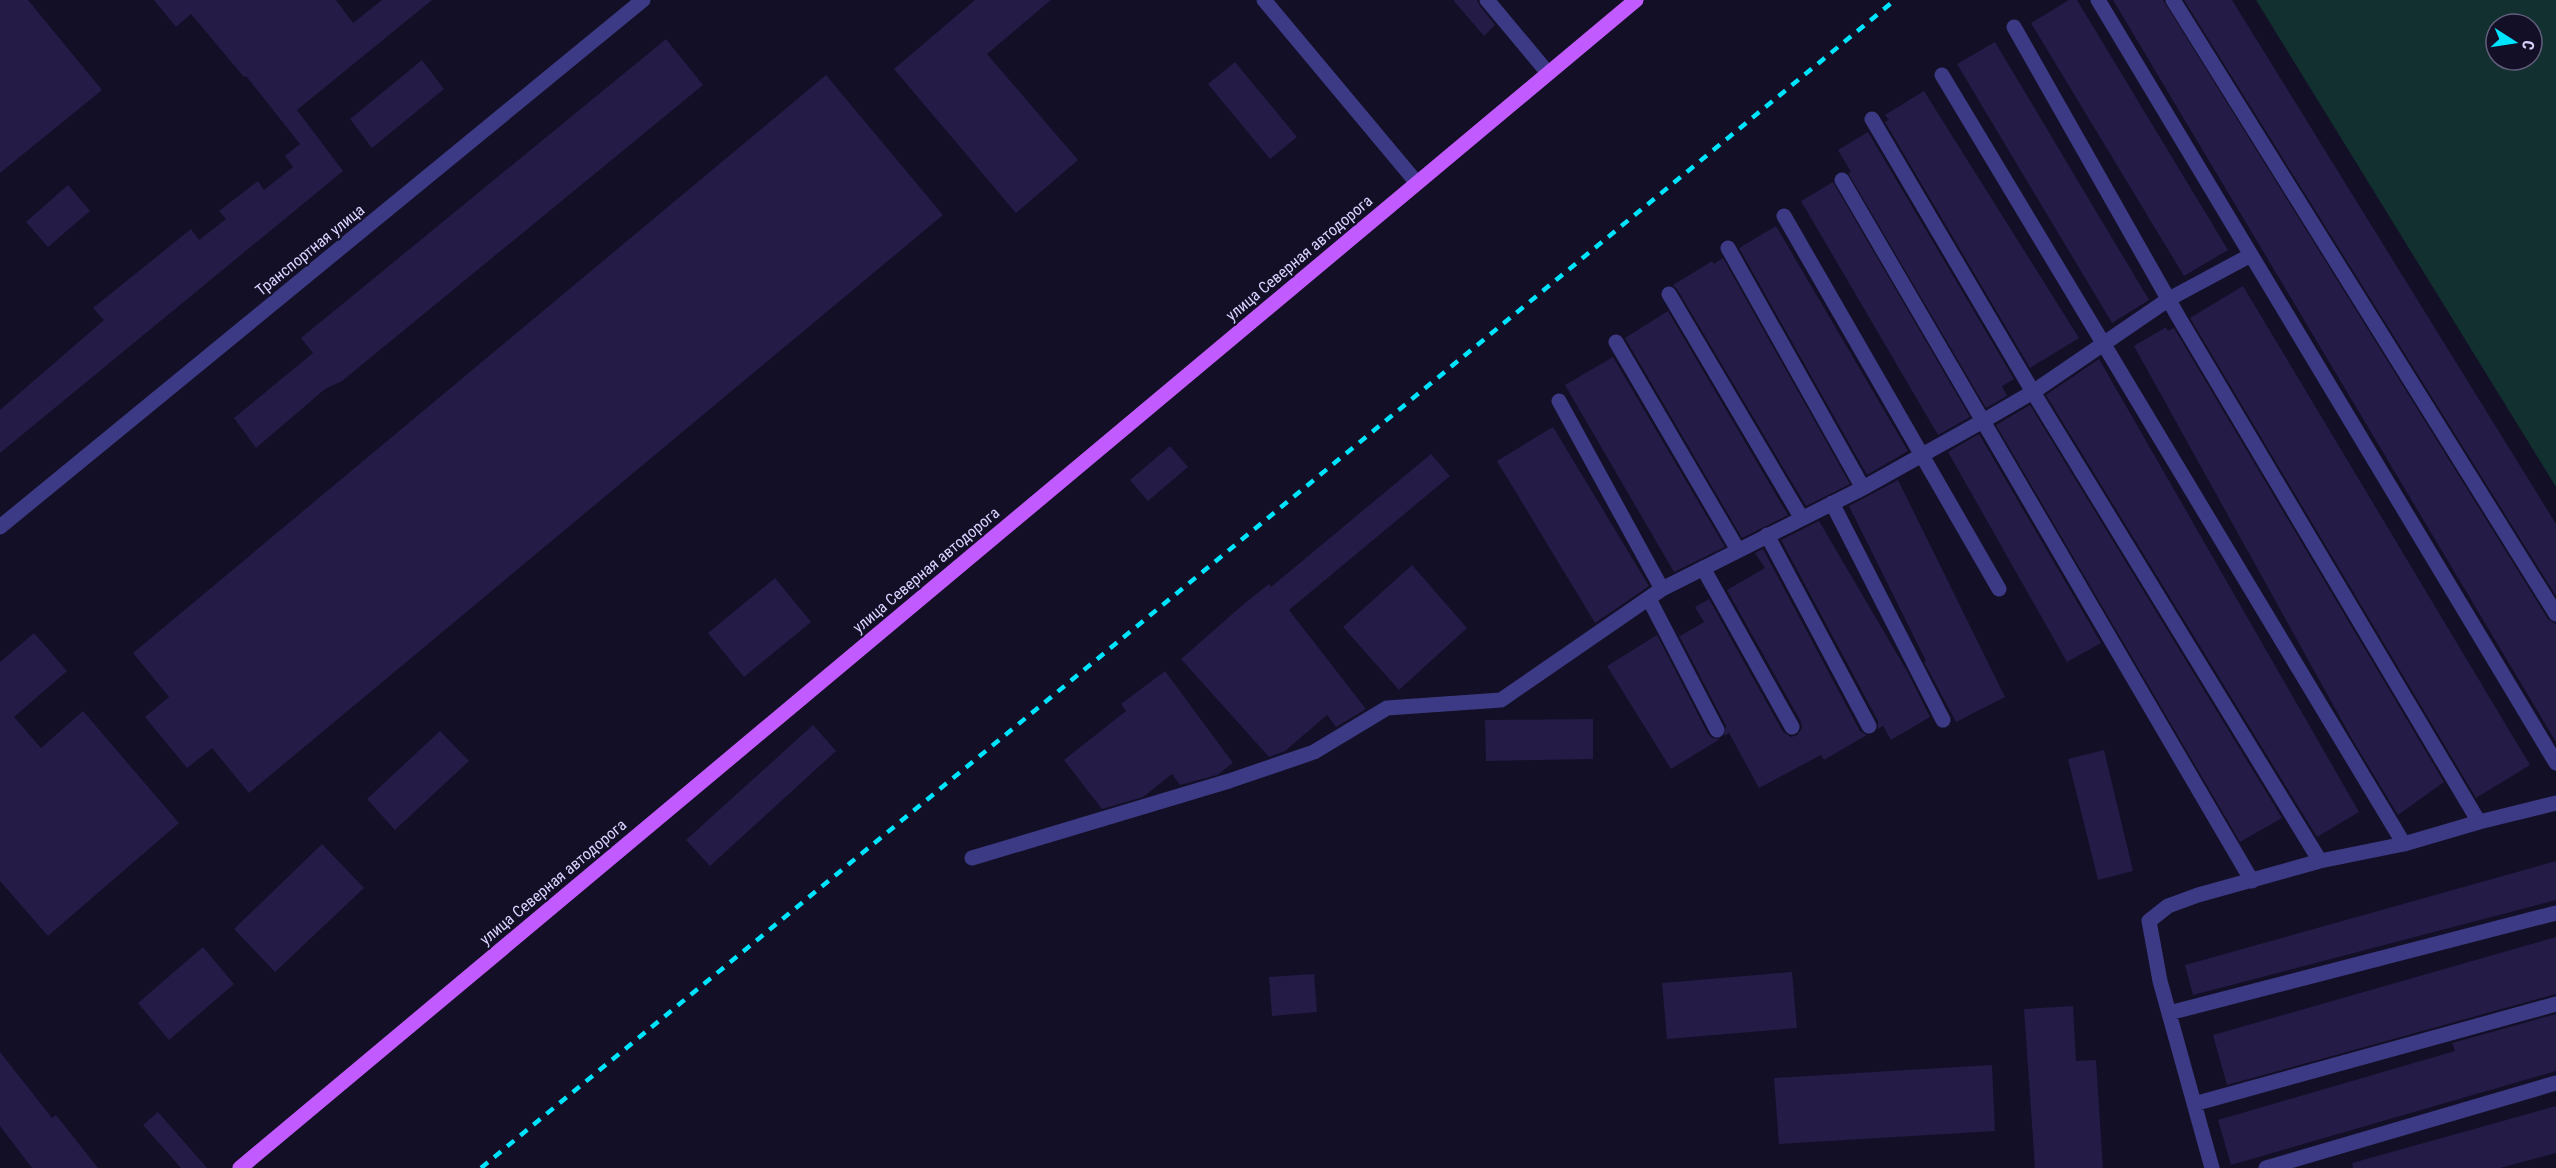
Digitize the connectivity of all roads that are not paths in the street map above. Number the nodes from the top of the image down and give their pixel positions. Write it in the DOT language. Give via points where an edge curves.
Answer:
graph roads {
  1 [pos="643,0"];
  2 [pos="1264,0"];
  3 [pos="1487,0"];
  4 [pos="1636,0"];
  5 [pos="2098,0"];
  6 [pos="2173,0"];
  7 [pos="2014,27"];
  8 [pos="1548,73"];
  9 [pos="1942,75"];
  10 [pos="1872,119"];
  11 [pos="1842,180"];
  12 [pos="1417,183"];
  13 [pos="1784,216"];
  14 [pos="1728,248"];
  15 [pos="2251,255"];
  16 [pos="1669,294"];
  17 [pos="2169,299"];
  18 [pos="1616,342"];
  19 [pos="2102,344"];
  20 [pos="2033,392"];
  21 [pos="1559,401"];
  22 [pos="1983,421"];
  23 [pos="1922,455"];
  24 [pos="1863,488"];
  25 [pos="1832,503"];
  26 [pos="1801,517"];
  27 [pos="0,527"];
  28 [pos="1767,535"];
  29 [pos="1738,550"];
  30 [pos="1703,568"];
  31 [pos="1662,589"];
  32 [pos="1999,589"];
  33 [pos="1649,599"];
  34 [pos="2556,614"];
  35 [pos="1943,720"];
  36 [pos="1869,726"];
  37 [pos="1792,727"];
  38 [pos="1717,730"];
  39 [pos="2556,763"];
  40 [pos="2556,803"];
  41 [pos="2479,822"];
  42 [pos="2404,844"];
  43 [pos="972,858"];
  44 [pos="2320,861"];
  45 [pos="2252,881"];
  46 [pos="2556,913"];
  47 [pos="2556,1004"];
  48 [pos="2169,1013"];
  49 [pos="2556,1083"];
  50 [pos="2194,1104"];
  51 [pos="240,1168"];
  52 [pos="2212,1168"];
  53 [pos="2266,1168"];
  1 -- 27 [label="street, Транспортная улица"];
  2 -- 12 [label="street"];
  3 -- 8 [label="street"];
  4 -- 8 [label="main road, улица Северная автодорога"];
  5 -- 15 [label="street"];
  6 -- 34 [label="street"];
  7 -- 17 [label="street"];
  8 -- 12 [label="main road, улица Северная автодорога"];
  9 -- 19 [label="street"];
  10 -- 20 [label="street"];
  11 -- 22 [label="street"];
  12 -- 51 [label="main road, улица Северная автодорога"];
  13 -- 23 [label="street"];
  14 -- 24 [label="street"];
  15 -- 17 [label="street"];
  15 -- 39 [label="street"];
  16 -- 26 [label="street"];
  17 -- 19 [label="street"];
  17 -- 41 [label="street"];
  18 -- 29 [label="street"];
  19 -- 20 [label="street"];
  19 -- 42 [label="street"];
  20 -- 22 [label="street"];
  20 -- 44 [label="street"];
  21 -- 31 [label="street"];
  22 -- 23 [label="street"];
  22 -- 45 [label="street"];
  23 -- 24 [label="street"];
  23 -- 32 [label="street"];
  24 -- 25 [label="street"];
  25 -- 26 [label="street"];
  25 -- 35 [label="street"];
  26 -- 28 [label="street"];
  28 -- 29 [label="street"];
  28 -- 36 [label="street"];
  29 -- 30 [label="street"];
  30 -- 31 [label="street"];
  30 -- 37 [label="street"];
  31 -- 33 [label="street"];
  33 -- 38 [label="street"];
  33 -- 43 [label="street" via="1501,700 1387,708 1314,752"];
  40 -- 41 [label="street"];
  41 -- 42 [label="street"];
  42 -- 44 [label="street"];
  44 -- 45 [label="street"];
  45 -- 48 [label="street" via="2168,906 2149,921"];
  46 -- 48 [label="street"];
  47 -- 50 [label="street"];
  48 -- 50 [label="street"];
  49 -- 53 [label="street"];
  50 -- 52 [label="street"];
}
